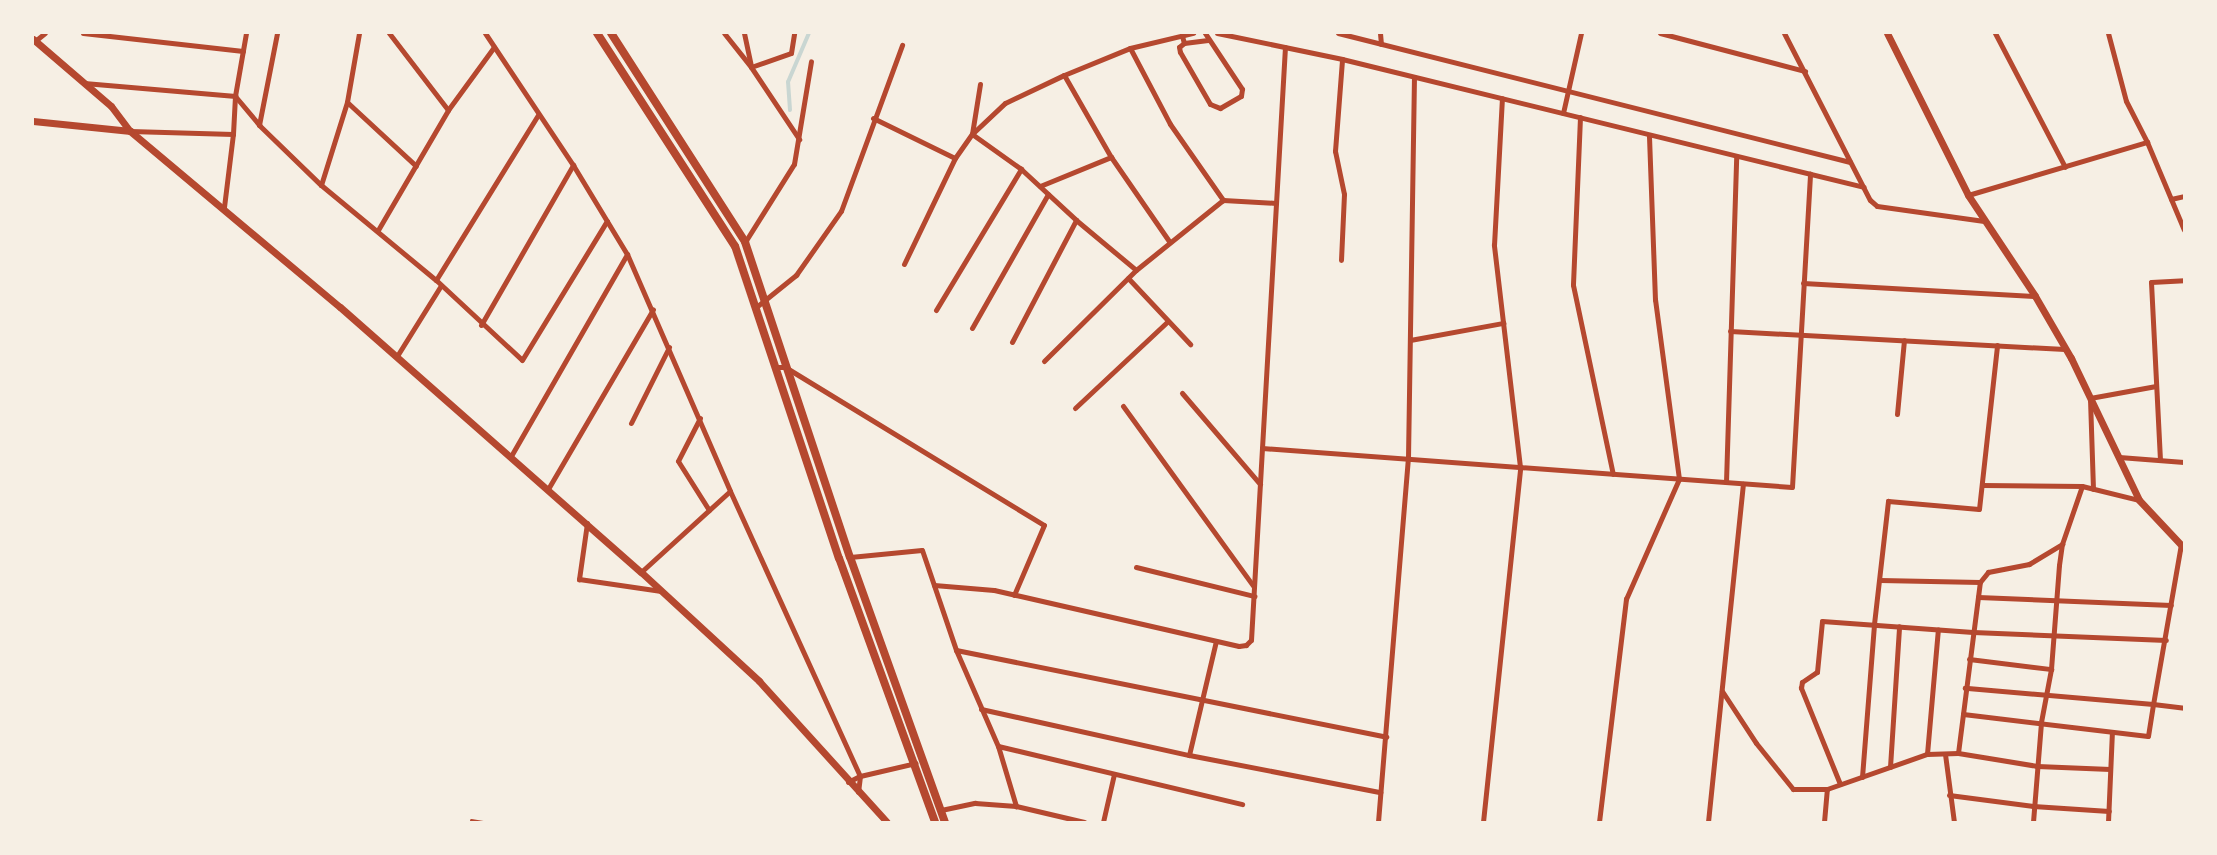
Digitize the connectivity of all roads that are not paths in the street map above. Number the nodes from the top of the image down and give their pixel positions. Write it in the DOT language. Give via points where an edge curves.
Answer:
graph roads {
  1 [pos="45,33"];
  2 [pos="83,33"];
  3 [pos="246,33"];
  4 [pos="277,33"];
  5 [pos="359,33"];
  6 [pos="389,33"];
  7 [pos="485,33"];
  8 [pos="597,33"];
  9 [pos="611,33"];
  10 [pos="724,33"];
  11 [pos="744,33"];
  12 [pos="794,33"];
  13 [pos="1193,33"];
  14 [pos="1205,33"];
  15 [pos="1216,33"];
  16 [pos="1338,33"];
  17 [pos="1380,33"];
  18 [pos="1581,33"];
  19 [pos="1660,33"];
  20 [pos="1784,33"];
  21 [pos="1887,33"];
  22 [pos="1995,33"];
  23 [pos="2108,33"];
  24 [pos="1182,36"];
  25 [pos="1248,36"];
  26 [pos="1208,39"];
  27 [pos="34,40"];
  28 [pos="1184,44"];
  29 [pos="1381,44"];
  30 [pos="902,45"];
  31 [pos="494,47"];
  32 [pos="1285,47"];
  33 [pos="1130,48"];
  34 [pos="243,51"];
  35 [pos="1342,59"];
  36 [pos="811,61"];
  37 [pos="751,66"];
  38 [pos="1805,71"];
  39 [pos="1064,75"];
  40 [pos="1414,77"];
  41 [pos="82,82"];
  42 [pos="980,84"];
  43 [pos="1567,92"];
  44 [pos="235,96"];
  45 [pos="1502,98"];
  46 [pos="347,102"];
  47 [pos="448,110"];
  48 [pos="1563,113"];
  49 [pos="538,115"];
  50 [pos="1580,117"];
  51 [pos="873,118"];
  52 [pos="33,121"];
  53 [pos="259,125"];
  54 [pos="130,131"];
  55 [pos="233,134"];
  56 [pos="972,134"];
  57 [pos="1649,135"];
  58 [pos="800,139"];
  59 [pos="2147,142"];
  60 [pos="1736,156"];
  61 [pos="1111,157"];
  62 [pos="955,158"];
  63 [pos="1850,162"];
  64 [pos="573,165"];
  65 [pos="416,166"];
  66 [pos="2065,167"];
  67 [pos="1021,169"];
  68 [pos="1810,174"];
  69 [pos="321,185"];
  70 [pos="1040,186"];
  71 [pos="1864,188"];
  72 [pos="1047,194"];
  73 [pos="1968,195"];
  74 [pos="2184,196"];
  75 [pos="1223,200"];
  76 [pos="2171,200"];
  77 [pos="1276,203"];
  78 [pos="224,207"];
  79 [pos="1076,220"];
  80 [pos="608,221"];
  81 [pos="1984,221"];
  82 [pos="378,230"];
  83 [pos="2184,230"];
  84 [pos="1169,241"];
  85 [pos="745,242"];
  86 [pos="627,254"];
  87 [pos="1341,260"];
  88 [pos="904,264"];
  89 [pos="1136,270"];
  90 [pos="1128,278"];
  91 [pos="436,280"];
  92 [pos="2184,280"];
  93 [pos="1803,283"];
  94 [pos="440,287"];
  95 [pos="2035,296"];
  96 [pos="765,301"];
  97 [pos="755,308"];
  98 [pos="653,309"];
  99 [pos="936,310"];
  100 [pos="1168,321"];
  101 [pos="1503,323"];
  102 [pos="481,325"];
  103 [pos="972,328"];
  104 [pos="1731,331"];
  105 [pos="1800,334"];
  106 [pos="1410,340"];
  107 [pos="1904,340"];
  108 [pos="1012,342"];
  109 [pos="1190,344"];
  110 [pos="1997,345"];
  111 [pos="669,347"];
  112 [pos="2065,349"];
  113 [pos="397,356"];
  114 [pos="1044,361"];
  115 [pos="774,367"];
  116 [pos="785,367"];
  117 [pos="2156,386"];
  118 [pos="1182,393"];
  119 [pos="2090,398"];
  120 [pos="1123,406"];
  121 [pos="1075,408"];
  122 [pos="1897,414"];
  123 [pos="700,418"];
  124 [pos="631,423"];
  125 [pos="1262,448"];
  126 [pos="511,456"];
  127 [pos="2119,457"];
  128 [pos="1408,458"];
  129 [pos="2160,460"];
  130 [pos="2184,462"];
  131 [pos="1520,466"];
  132 [pos="1613,474"];
  133 [pos="1679,478"];
  134 [pos="1726,482"];
  135 [pos="1260,484"];
  136 [pos="1743,484"];
  137 [pos="1982,485"];
  138 [pos="2082,486"];
  139 [pos="548,489"];
  140 [pos="2093,489"];
  141 [pos="730,491"];
  142 [pos="2139,500"];
  143 [pos="709,510"];
  144 [pos="586,523"];
  145 [pos="2062,544"];
  146 [pos="2183,546"];
  147 [pos="850,557"];
  148 [pos="1136,567"];
  149 [pos="641,572"];
  150 [pos="1880,580"];
  151 [pos="1980,582"];
  152 [pos="934,585"];
  153 [pos="1254,587"];
  154 [pos="661,591"];
  155 [pos="1014,595"];
  156 [pos="1254,596"];
  157 [pos="1978,597"];
  158 [pos="2056,601"];
  159 [pos="2171,605"];
  160 [pos="1874,624"];
  161 [pos="1899,626"];
  162 [pos="1938,629"];
  163 [pos="1973,632"];
  164 [pos="2054,634"];
  165 [pos="2166,640"];
  166 [pos="1216,641"];
  167 [pos="957,650"];
  168 [pos="1969,659"];
  169 [pos="2051,669"];
  170 [pos="1965,688"];
  171 [pos="1722,691"];
  172 [pos="2047,694"];
  173 [pos="1203,698"];
  174 [pos="2153,704"];
  175 [pos="2184,708"];
  176 [pos="981,709"];
  177 [pos="1963,714"];
  178 [pos="2041,722"];
  179 [pos="2112,732"];
  180 [pos="1386,737"];
  181 [pos="998,746"];
  182 [pos="1945,753"];
  183 [pos="1958,753"];
  184 [pos="1927,754"];
  185 [pos="1189,755"];
  186 [pos="916,763"];
  187 [pos="2037,766"];
  188 [pos="1890,767"];
  189 [pos="2110,769"];
  190 [pos="1114,774"];
  191 [pos="860,776"];
  192 [pos="1862,777"];
  193 [pos="848,782"];
  194 [pos="1840,784"];
  195 [pos="1827,789"];
  196 [pos="858,792"];
  197 [pos="1380,792"];
  198 [pos="1950,795"];
  199 [pos="1242,804"];
  200 [pos="1016,806"];
  201 [pos="2033,806"];
  202 [pos="941,810"];
  203 [pos="2109,811"];
  204 [pos="471,820"];
  205 [pos="483,822"];
  206 [pos="887,822"];
  207 [pos="935,822"];
  208 [pos="945,822"];
  209 [pos="1084,822"];
  210 [pos="1103,822"];
  211 [pos="1378,822"];
  212 [pos="1483,822"];
  213 [pos="1599,822"];
  214 [pos="1708,822"];
  215 [pos="1824,822"];
  216 [pos="1954,822"];
  217 [pos="2032,822"];
  218 [pos="2108,822"];
  1 -- 27 [label="street"];
  2 -- 34 [label="street"];
  3 -- 34 [label="street"];
  4 -- 53 [label="street"];
  5 -- 46 [label="street"];
  6 -- 47 [label="street"];
  7 -- 31 [label="street"];
  8 -- 97 [label="main road" via="735,246"];
  9 -- 85 [label="main road"];
  10 -- 37 [label="street"];
  11 -- 37 [label="street"];
  12 -- 37 [label="street" via="791,53"];
  13 -- 24 [label="street"];
  14 -- 26 [label="street"];
  15 -- 25 [label="street"];
  16 -- 29 [label="street"];
  17 -- 29 [label="street"];
  18 -- 43 [label="street"];
  19 -- 38 [label="street"];
  20 -- 38 [label="street"];
  21 -- 73 [label="street"];
  22 -- 66 [label="street"];
  23 -- 59 [label="street" via="2126,101"];
  24 -- 28 [label="street"];
  24 -- 33 [label="street"];
  25 -- 32 [label="street"];
  26 -- 28 [label="street"];
  26 -- 28 [label="street" via="1242,89 1241,96 1220,108 1210,104 1180,52 1179,47"];
  27 -- 41 [label="street"];
  29 -- 43 [label="street"];
  30 -- 51 [label="street"];
  31 -- 47 [label="street"];
  31 -- 49 [label="street"];
  32 -- 35 [label="street"];
  32 -- 77 [label="street"];
  33 -- 39 [label="street"];
  33 -- 75 [label="street" via="1170,124"];
  34 -- 44 [label="street"];
  35 -- 40 [label="street"];
  35 -- 87 [label="street" via="1335,151 1344,194"];
  36 -- 58 [label="street"];
  37 -- 58 [label="street"];
  38 -- 63 [label="street"];
  39 -- 56 [label="street" via="1005,103"];
  39 -- 61 [label="street"];
  40 -- 45 [label="street"];
  40 -- 106 [label="street"];
  41 -- 44 [label="street"];
  41 -- 54 [label="street" via="111,105"];
  42 -- 56 [label="street"];
  43 -- 48 [label="street"];
  43 -- 63 [label="street"];
  44 -- 53 [label="street"];
  44 -- 55 [label="street"];
  45 -- 48 [label="street"];
  45 -- 101 [label="street" via="1494,244"];
  46 -- 65 [label="street"];
  46 -- 69 [label="street"];
  47 -- 65 [label="street"];
  48 -- 50 [label="street"];
  49 -- 64 [label="street"];
  49 -- 91 [label="street"];
  50 -- 57 [label="street"];
  50 -- 132 [label="street" via="1574,285"];
  51 -- 62 [label="street"];
  51 -- 96 [label="street" via="841,211 796,275"];
  52 -- 54 [label="street"];
  53 -- 69 [label="street"];
  54 -- 55 [label="street"];
  54 -- 78 [label="street"];
  55 -- 78 [label="street"];
  56 -- 62 [label="street"];
  56 -- 67 [label="street"];
  57 -- 60 [label="street"];
  57 -- 133 [label="street" via="1655,300"];
  58 -- 85 [label="street" via="794,164"];
  59 -- 66 [label="street"];
  59 -- 76 [label="street"];
  60 -- 68 [label="street"];
  60 -- 104 [label="street"];
  61 -- 70 [label="street"];
  61 -- 84 [label="street"];
  62 -- 88 [label="street"];
  63 -- 71 [label="street"];
  64 -- 80 [label="street"];
  64 -- 102 [label="street"];
  65 -- 82 [label="street"];
  66 -- 73 [label="street"];
  67 -- 70 [label="street"];
  67 -- 99 [label="street"];
  68 -- 71 [label="street"];
  68 -- 93 [label="street"];
  69 -- 82 [label="street"];
  70 -- 72 [label="street"];
  71 -- 81 [label="street" via="1877,206"];
  72 -- 79 [label="street"];
  72 -- 103 [label="street"];
  73 -- 81 [label="street"];
  74 -- 76 [label="street"];
  75 -- 77 [label="street"];
  75 -- 84 [label="street"];
  76 -- 83 [label="street"];
  77 -- 125 [label="street"];
  78 -- 113 [label="street"];
  79 -- 89 [label="street"];
  79 -- 108 [label="street"];
  80 -- 86 [label="street"];
  80 -- 102 [label="street" via="522,360"];
  81 -- 95 [label="street"];
  82 -- 91 [label="street"];
  84 -- 89 [label="street"];
  85 -- 96 [label="main road"];
  86 -- 98 [label="street"];
  86 -- 126 [label="street"];
  89 -- 90 [label="street"];
  90 -- 100 [label="street"];
  90 -- 114 [label="street"];
  91 -- 94 [label="street"];
  92 -- 117 [label="street" via="2151,282"];
  93 -- 95 [label="street"];
  93 -- 105 [label="street"];
  94 -- 102 [label="street"];
  94 -- 113 [label="street"];
  95 -- 112 [label="street"];
  96 -- 97 [label="street"];
  96 -- 116 [label="main road"];
  97 -- 115 [label="main road"];
  98 -- 111 [label="street"];
  98 -- 139 [label="street"];
  100 -- 109 [label="street"];
  100 -- 121 [label="street"];
  101 -- 106 [label="street"];
  101 -- 131 [label="street"];
  104 -- 105 [label="street"];
  104 -- 134 [label="street"];
  105 -- 107 [label="street"];
  105 -- 136 [label="street" via="1792,487"];
  106 -- 128 [label="street"];
  107 -- 110 [label="street"];
  107 -- 122 [label="street"];
  110 -- 112 [label="street"];
  110 -- 137 [label="street"];
  111 -- 123 [label="street"];
  111 -- 124 [label="street"];
  112 -- 119 [label="street"];
  113 -- 126 [label="street"];
  115 -- 116 [label="street"];
  115 -- 186 [label="main road" via="839,558"];
  116 -- 147 [label="main road"];
  116 -- 155 [label="street" via="1044,525"];
  117 -- 119 [label="street"];
  117 -- 129 [label="street"];
  118 -- 135 [label="street"];
  119 -- 127 [label="street"];
  119 -- 140 [label="street"];
  120 -- 153 [label="street"];
  123 -- 141 [label="street"];
  123 -- 143 [label="street" via="678,461"];
  125 -- 128 [label="street"];
  125 -- 135 [label="street"];
  126 -- 139 [label="street"];
  127 -- 129 [label="street"];
  127 -- 142 [label="street"];
  128 -- 131 [label="street"];
  128 -- 180 [label="street"];
  129 -- 130 [label="street"];
  131 -- 132 [label="street"];
  131 -- 212 [label="street"];
  132 -- 133 [label="street"];
  133 -- 134 [label="street"];
  133 -- 213 [label="street" via="1626,599"];
  134 -- 136 [label="street"];
  135 -- 153 [label="street"];
  136 -- 171 [label="street"];
  137 -- 138 [label="street"];
  137 -- 150 [label="street" via="1979,509 1888,501"];
  138 -- 140 [label="street"];
  138 -- 145 [label="street"];
  139 -- 144 [label="street"];
  140 -- 142 [label="street"];
  141 -- 143 [label="street"];
  141 -- 191 [label="street"];
  142 -- 146 [label="street"];
  143 -- 149 [label="street"];
  144 -- 149 [label="street"];
  144 -- 154 [label="street" via="579,579"];
  145 -- 151 [label="street" via="2029,564 1988,572"];
  145 -- 158 [label="street"];
  146 -- 159 [label="street"];
  147 -- 152 [label="street" via="922,550"];
  147 -- 202 [label="main road"];
  148 -- 156 [label="street"];
  149 -- 154 [label="street"];
  150 -- 151 [label="street"];
  150 -- 160 [label="street"];
  151 -- 157 [label="street"];
  152 -- 155 [label="street"];
  152 -- 167 [label="street"];
  153 -- 156 [label="street"];
  154 -- 193 [label="street" via="759,681"];
  155 -- 166 [label="street"];
  156 -- 166 [label="street" via="1251,640 1246,645"];
  157 -- 158 [label="street"];
  157 -- 163 [label="street"];
  158 -- 159 [label="street"];
  158 -- 164 [label="street"];
  159 -- 165 [label="street"];
  160 -- 161 [label="street"];
  160 -- 192 [label="street"];
  160 -- 194 [label="street" via="1821,621 1817,672 1802,682 1801,688"];
  161 -- 162 [label="street"];
  161 -- 188 [label="street"];
  162 -- 163 [label="street"];
  162 -- 184 [label="street"];
  163 -- 164 [label="street"];
  163 -- 168 [label="street"];
  164 -- 165 [label="street"];
  164 -- 169 [label="street"];
  165 -- 174 [label="street"];
  166 -- 173 [label="street"];
  167 -- 173 [label="street"];
  167 -- 176 [label="street"];
  168 -- 169 [label="street"];
  168 -- 170 [label="street"];
  169 -- 172 [label="street"];
  170 -- 172 [label="street"];
  170 -- 177 [label="street"];
  171 -- 195 [label="street" via="1793,789"];
  171 -- 214 [label="street"];
  172 -- 174 [label="street"];
  172 -- 178 [label="street"];
  173 -- 180 [label="street"];
  173 -- 185 [label="street"];
  174 -- 175 [label="street"];
  174 -- 179 [label="street" via="2148,736"];
  176 -- 181 [label="street"];
  176 -- 185 [label="street"];
  177 -- 178 [label="street"];
  177 -- 183 [label="street"];
  178 -- 179 [label="street"];
  178 -- 187 [label="street"];
  179 -- 189 [label="street"];
  180 -- 197 [label="street"];
  181 -- 190 [label="street"];
  181 -- 200 [label="street"];
  182 -- 183 [label="street"];
  182 -- 184 [label="street"];
  182 -- 198 [label="street"];
  183 -- 187 [label="street"];
  184 -- 188 [label="street"];
  185 -- 197 [label="street"];
  186 -- 191 [label="street"];
  186 -- 207 [label="main road"];
  187 -- 189 [label="street"];
  187 -- 201 [label="street"];
  188 -- 192 [label="street"];
  189 -- 203 [label="street"];
  190 -- 199 [label="street"];
  190 -- 210 [label="street"];
  191 -- 193 [label="street"];
  191 -- 196 [label="street"];
  192 -- 194 [label="street"];
  193 -- 196 [label="street"];
  194 -- 195 [label="street"];
  195 -- 215 [label="street"];
  196 -- 206 [label="street"];
  197 -- 211 [label="street"];
  198 -- 201 [label="street"];
  198 -- 216 [label="street"];
  200 -- 202 [label="street" via="975,803"];
  200 -- 209 [label="street"];
  201 -- 203 [label="street"];
  201 -- 217 [label="street"];
  202 -- 208 [label="main road"];
  203 -- 218 [label="street"];
  204 -- 205 [label="lane"];
}
